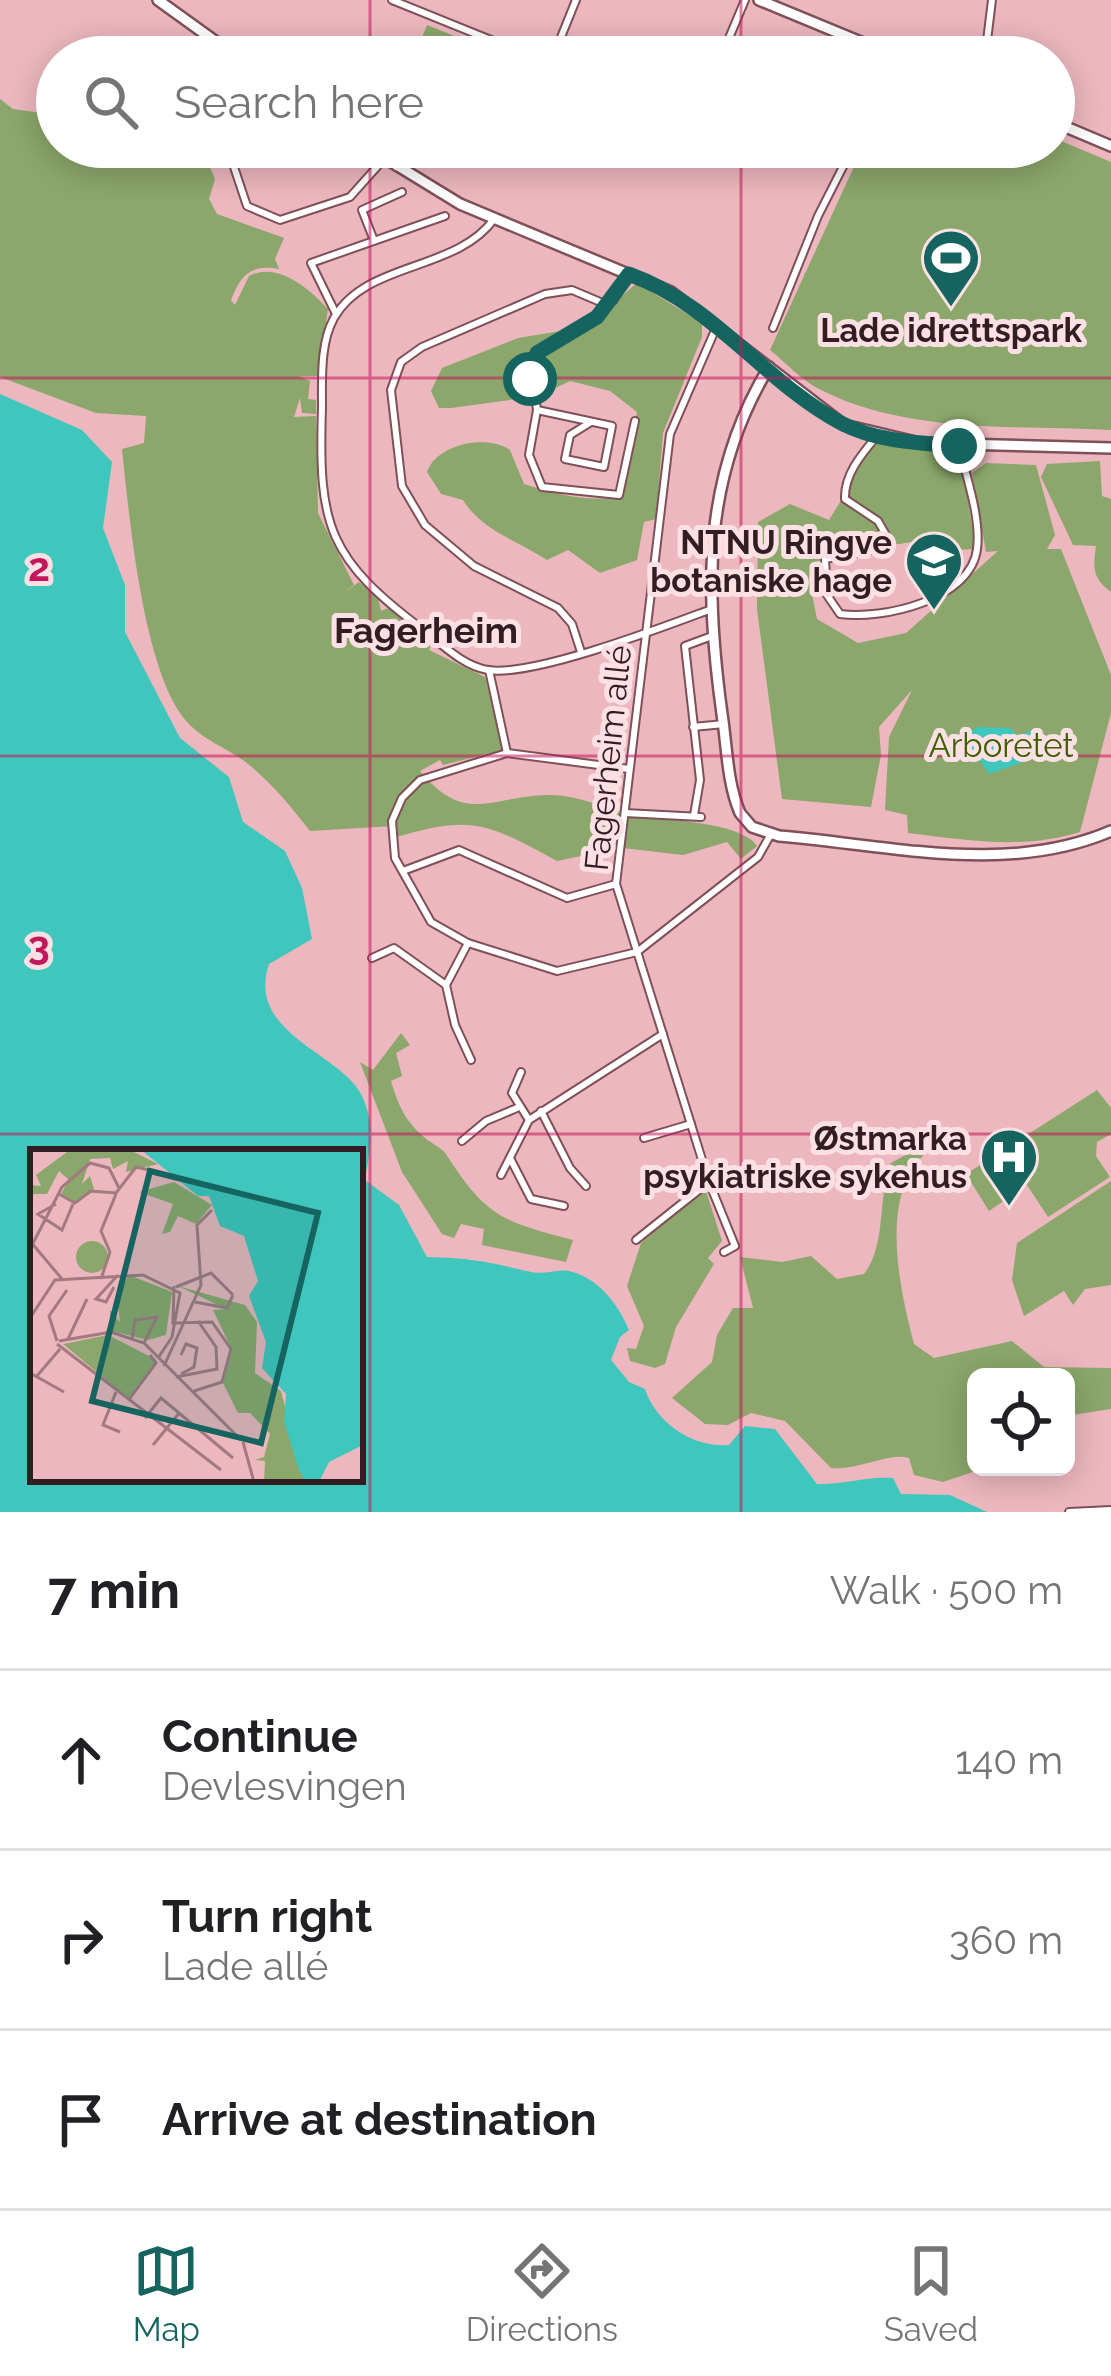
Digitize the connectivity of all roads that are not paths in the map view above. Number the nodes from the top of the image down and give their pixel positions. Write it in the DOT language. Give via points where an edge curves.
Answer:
graph roads {
  1 [pos="158,0"];
  2 [pos="392,0"];
  3 [pos="576,0"];
  4 [pos="759,0"];
  5 [pos="992,0"];
  6 [pos="744,3"];
  7 [pos="208,36"];
  8 [pos="481,36"];
  9 [pos="561,36"];
  10 [pos="731,36"];
  11 [pos="845,36"];
  12 [pos="988,36"];
  13 [pos="1075,131"];
  14 [pos="1111,146"];
  15 [pos="234,168"];
  16 [pos="375,168"];
  17 [pos="398,168"];
  18 [pos="842,168"];
  19 [pos="402,192"];
  20 [pos="445,216"];
  21 [pos="494,219"];
  22 [pos="373,238"];
  23 [pos="629,274"];
  24 [pos="605,304"];
  25 [pos="336,314"];
  26 [pos="717,325"];
  27 [pos="773,328"];
  28 [pos="774,371"];
  29 [pos="537,410"];
  30 [pos="635,421"];
  31 [pos="591,422"];
  32 [pos="876,436"];
  33 [pos="959,446"];
  34 [pos="1111,448"];
  35 [pos="709,610"];
  36 [pos="645,633"];
  37 [pos="712,636"];
  38 [pos="580,652"];
  39 [pos="489,670"];
  40 [pos="724,724"];
  41 [pos="692,728"];
  42 [pos="507,753"];
  43 [pos="629,769"];
  44 [pos="625,813"];
  45 [pos="1111,831"];
  46 [pos="771,834"];
  47 [pos="403,871"];
  48 [pos="616,884"];
  49 [pos="468,944"];
  50 [pos="637,952"];
  51 [pos="372,958"];
  52 [pos="446,985"];
  53 [pos="662,1034"];
  54 [pos="471,1060"];
  55 [pos="521,1072"];
  56 [pos="517,1108"];
  57 [pos="542,1111"];
  58 [pos="529,1120"];
  59 [pos="691,1124"];
  60 [pos="644,1138"];
  61 [pos="462,1141"];
  62 [pos="511,1158"];
  63 [pos="501,1175"];
  64 [pos="709,1182"];
  65 [pos="586,1186"];
  66 [pos="563,1206"];
  67 [pos="636,1240"];
  68 [pos="724,1252"];
  69 [pos="1111,1510"];
  70 [pos="1069,1512"];
  1 -- 7 [label="street"];
  2 -- 8 [label="street"];
  3 -- 9 [label="street"];
  4 -- 11 [label="street"];
  5 -- 12 [label="street"];
  6 -- 10 [label="street"];
  13 -- 14 [label="street"];
  15 -- 16 [label="street" via="247,206 280,220 350,197"];
  17 -- 21 [label="street"];
  18 -- 27 [label="street"];
  19 -- 22 [label="street" via="362,210"];
  20 -- 22 [label="street" via="380,243"];
  21 -- 23 [label="street"];
  21 -- 25 [label="street" via="469,245 360,291"];
  22 -- 25 [label="street" via="311,263"];
  23 -- 24 [label="street"];
  23 -- 26 [label="street"];
  24 -- 29 [label="street" via="537,353 530,379"];
  24 -- 38 [label="street" via="572,290 544,294 422,346 401,362 391,390 402,486 425,525 474,566 558,608"];
  25 -- 39 [label="street" via="326,336 319,464 331,532 371,585 452,653"];
  26 -- 28 [label="street"];
  26 -- 36 [label="street, Fagerheim allé" via="670,434"];
  28 -- 32 [label="street" via="844,425"];
  28 -- 35 [label="street" via="751,397 726,460 713,518"];
  29 -- 30 [label="street" via="529,454 542,487 619,495"];
  29 -- 31 [label="street"];
  31 -- 31 [label="street" via="612,425 604,467 565,459 570,435"];
  32 -- 33 [label="street"];
  32 -- 33 [label="street" via="857,460 845,500 886,535 877,549 825,559 827,595 840,614 940,597 970,566 977,543"];
  33 -- 34 [label="street"];
  35 -- 36 [label="street"];
  35 -- 37 [label="street"];
  36 -- 38 [label="street"];
  36 -- 43 [label="street, Fagerheim allé"];
  37 -- 40 [label="street"];
  37 -- 41 [label="street" via="686,646"];
  38 -- 39 [label="street"];
  39 -- 42 [label="street"];
  40 -- 41 [label="street"];
  40 -- 46 [label="street" via="736,804 752,827"];
  41 -- 44 [label="street" via="698,816"];
  42 -- 43 [label="street"];
  42 -- 47 [label="street" via="421,780 402,798 391,836"];
  43 -- 44 [label="street, Fagerheim allé"];
  44 -- 48 [label="street, Fagerheim allé"];
  45 -- 46 [label="street" via="1054,852 1011,856"];
  46 -- 50 [label="street" via="758,857"];
  47 -- 48 [label="street" via="460,850 567,898"];
  47 -- 49 [label="street" via="431,922"];
  48 -- 50 [label="street, Fagerheim allé"];
  49 -- 50 [label="street" via="557,971"];
  49 -- 52 [label="street"];
  50 -- 53 [label="street, Fagerheim allé"];
  51 -- 52 [label="street" via="394,948"];
  52 -- 54 [label="street"];
  53 -- 57 [label="street"];
  53 -- 59 [label="street, Fagerheim allé"];
  55 -- 56 [label="street" via="512,1093"];
  56 -- 58 [label="street"];
  56 -- 61 [label="street"];
  57 -- 58 [label="street"];
  57 -- 65 [label="street"];
  58 -- 62 [label="street"];
  59 -- 60 [label="street"];
  59 -- 64 [label="street, Fagerheim allé"];
  62 -- 63 [label="street"];
  62 -- 66 [label="street" via="531,1199"];
  64 -- 67 [label="street"];
  64 -- 68 [label="street, Fagerheim allé" via="735,1246"];
  69 -- 70 [label="street"];
}
